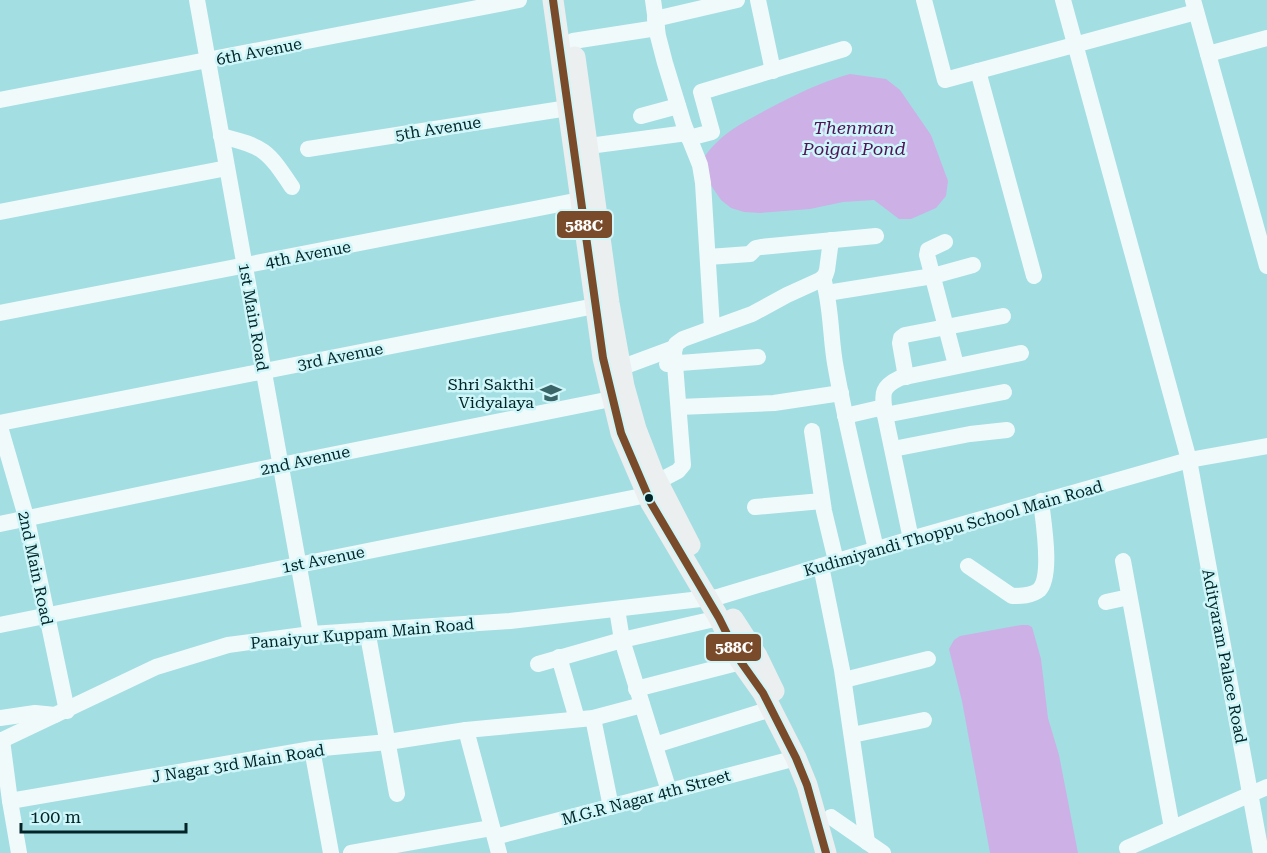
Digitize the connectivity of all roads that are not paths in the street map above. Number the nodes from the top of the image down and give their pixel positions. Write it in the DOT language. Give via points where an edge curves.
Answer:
graph roads {
  1 [pos="196,0"];
  2 [pos="519,0"];
  3 [pos="653,0"];
  4 [pos="737,0"];
  5 [pos="758,0"];
  6 [pos="924,0"];
  7 [pos="1063,0"];
  8 [pos="1195,6"];
  9 [pos="562,9"];
  10 [pos="656,23"];
  11 [pos="1267,38"];
  12 [pos="573,41"];
  13 [pos="1075,45"];
  14 [pos="844,49"];
  15 [pos="1208,54"];
  16 [pos="207,61"];
  17 [pos="773,70"];
  18 [pos="978,71"];
  19 [pos="0,100"];
  20 [pos="678,106"];
  21 [pos="568,108"];
  22 [pos="641,116"];
  23 [pos="688,135"];
  24 [pos="221,136"];
  25 [pos="589,146"];
  26 [pos="308,149"];
  27 [pos="227,168"];
  28 [pos="292,187"];
  29 [pos="580,200"];
  30 [pos="0,212"];
  31 [pos="876,236"];
  32 [pos="831,240"];
  33 [pos="945,242"];
  34 [pos="708,257"];
  35 [pos="973,265"];
  36 [pos="245,266"];
  37 [pos="1267,266"];
  38 [pos="933,276"];
  39 [pos="1034,276"];
  40 [pos="825,285"];
  41 [pos="602,304"];
  42 [pos="0,313"];
  43 [pos="1003,316"];
  44 [pos="712,328"];
  45 [pos="947,328"];
  46 [pos="1022,353"];
  47 [pos="758,357"];
  48 [pos="672,358"];
  49 [pos="956,365"];
  50 [pos="620,368"];
  51 [pos="264,371"];
  52 [pos="906,377"];
  53 [pos="1004,392"];
  54 [pos="841,393"];
  55 [pos="611,399"];
  56 [pos="679,407"];
  57 [pos="884,411"];
  58 [pos="845,416"];
  59 [pos="0,425"];
  60 [pos="1007,430"];
  61 [pos="812,431"];
  62 [pos="1267,446"];
  63 [pos="893,450"];
  64 [pos="1188,460"];
  65 [pos="281,465"];
  66 [pos="652,488"];
  67 [pos="822,501"];
  68 [pos="1041,501"];
  69 [pos="754,507"];
  70 [pos="27,520"];
  71 [pos="0,524"];
  72 [pos="911,539"];
  73 [pos="876,549"];
  74 [pos="1123,561"];
  75 [pos="829,563"];
  76 [pos="299,564"];
  77 [pos="968,566"];
  78 [pos="1130,597"];
  79 [pos="1106,602"];
  80 [pos="714,604"];
  81 [pos="617,609"];
  82 [pos="46,616"];
  83 [pos="0,625"];
  84 [pos="367,630"];
  85 [pos="311,634"];
  86 [pos="622,640"];
  87 [pos="559,657"];
  88 [pos="927,659"];
  89 [pos="741,662"];
  90 [pos="538,664"];
  91 [pos="844,680"];
  92 [pos="639,697"];
  93 [pos="771,709"];
  94 [pos="62,713"];
  95 [pos="0,718"];
  96 [pos="585,719"];
  97 [pos="924,720"];
  98 [pos="466,730"];
  99 [pos="852,735"];
  100 [pos="1,741"];
  101 [pos="388,742"];
  102 [pos="654,745"];
  103 [pos="312,749"];
  104 [pos="796,758"];
  105 [pos="1267,787"];
  106 [pos="669,791"];
  107 [pos="397,794"];
  108 [pos="1251,794"];
  109 [pos="9,801"];
  110 [pos="611,807"];
  111 [pos="831,817"];
  112 [pos="1172,828"];
  113 [pos="495,839"];
  114 [pos="867,842"];
  115 [pos="1127,848"];
  116 [pos="19,853"];
  117 [pos="332,853"];
  118 [pos="351,853"];
  119 [pos="826,853"];
  120 [pos="840,853"];
  121 [pos="882,853"];
  122 [pos="1261,853"];
  1 -- 16 [label="street, 1st Main Road"];
  2 -- 16 [label="street, 6th Avenue"];
  3 -- 10 [label="street"];
  4 -- 10 [label="street"];
  5 -- 17 [label="street"];
  6 -- 18 [label="street" via="945,80"];
  7 -- 13 [label="street, Adityaram Palace Road"];
  8 -- 13 [label="street"];
  8 -- 15 [label="street"];
  9 -- 12 [label="main road"];
  9 -- 21 [label="main road"];
  10 -- 12 [label="street"];
  10 -- 20 [label="street"];
  11 -- 15 [label="street"];
  12 -- 25 [label="main road"];
  13 -- 18 [label="street"];
  13 -- 64 [label="street, Adityaram Palace Road"];
  14 -- 17 [label="street"];
  15 -- 37 [label="street"];
  16 -- 19 [label="street, 6th Avenue"];
  16 -- 24 [label="street, 1st Main Road"];
  17 -- 23 [label="street" via="701,92 712,132"];
  18 -- 39 [label="street"];
  20 -- 22 [label="street"];
  20 -- 23 [label="street"];
  21 -- 26 [label="street, 5th Avenue"];
  21 -- 29 [label="main road"];
  23 -- 25 [label="street"];
  23 -- 34 [label="street" via="703,183"];
  24 -- 27 [label="street, 1st Main Road"];
  24 -- 28 [label="street" via="260,147"];
  25 -- 41 [label="main road"];
  27 -- 30 [label="street"];
  27 -- 36 [label="street, 1st Main Road"];
  29 -- 36 [label="street, 4th Avenue"];
  29 -- 41 [label="main road"];
  31 -- 32 [label="street"];
  32 -- 34 [label="street"];
  32 -- 40 [label="street"];
  33 -- 38 [label="street" via="928,250"];
  34 -- 44 [label="street"];
  35 -- 38 [label="street"];
  36 -- 42 [label="street, 4th Avenue"];
  36 -- 51 [label="street, 1st Main Road"];
  38 -- 40 [label="street"];
  38 -- 45 [label="street"];
  40 -- 44 [label="street" via="783,297 753,314"];
  40 -- 54 [label="street"];
  41 -- 50 [label="main road"];
  41 -- 51 [label="street, 3rd Avenue"];
  41 -- 55 [label="main road" via="603,358"];
  43 -- 45 [label="street"];
  44 -- 48 [label="street" via="683,339"];
  45 -- 49 [label="street"];
  45 -- 52 [label="street" via="901,338"];
  46 -- 49 [label="street"];
  47 -- 48 [label="street"];
  48 -- 50 [label="street"];
  48 -- 56 [label="street"];
  49 -- 52 [label="street"];
  50 -- 66 [label="main road"];
  51 -- 59 [label="street, 3rd Avenue"];
  51 -- 65 [label="street, 1st Main Road"];
  52 -- 57 [label="street" via="885,388"];
  53 -- 57 [label="street"];
  54 -- 56 [label="street" via="783,403"];
  54 -- 58 [label="street"];
  55 -- 65 [label="street, 2nd Avenue"];
  55 -- 66 [label="main road" via="627,450"];
  56 -- 66 [label="street" via="683,465"];
  57 -- 58 [label="street"];
  57 -- 63 [label="street"];
  58 -- 73 [label="street"];
  59 -- 70 [label="street, 2nd Main Road"];
  60 -- 63 [label="street"];
  61 -- 67 [label="street"];
  62 -- 64 [label="street, Kudimiyandi Thoppu School Main Road"];
  63 -- 72 [label="street"];
  64 -- 68 [label="street, Kudimiyandi Thoppu School Main Road"];
  64 -- 108 [label="street, Adityaram Palace Road"];
  65 -- 70 [label="street, 2nd Avenue"];
  65 -- 76 [label="street, 1st Main Road"];
  66 -- 76 [label="street, 1st Avenue"];
  66 -- 80 [label="main road"];
  67 -- 69 [label="street"];
  67 -- 75 [label="street"];
  68 -- 72 [label="street, Kudimiyandi Thoppu School Main Road"];
  68 -- 77 [label="street" via="1046,570 1039,590 1012,596"];
  70 -- 71 [label="street, 2nd Avenue"];
  70 -- 82 [label="street, 2nd Main Road"];
  72 -- 73 [label="street, Kudimiyandi Thoppu School Main Road"];
  73 -- 75 [label="street, Kudimiyandi Thoppu School Main Road"];
  74 -- 78 [label="street"];
  75 -- 80 [label="street, Kudimiyandi Thoppu School Main Road"];
  75 -- 91 [label="street"];
  76 -- 82 [label="street, 1st Avenue"];
  76 -- 85 [label="street, 1st Main Road"];
  78 -- 79 [label="street"];
  78 -- 112 [label="street"];
  80 -- 81 [label="street, Panaiyur Kuppam Main Road"];
  80 -- 86 [label="street"];
  80 -- 89 [label="main road"];
  80 -- 111 [label="main road" via="756,656 809,754"];
  81 -- 84 [label="street, Panaiyur Kuppam Main Road" via="510,621"];
  81 -- 86 [label="street"];
  82 -- 83 [label="street, 1st Avenue"];
  82 -- 94 [label="street, 2nd Main Road"];
  84 -- 85 [label="street, Panaiyur Kuppam Main Road"];
  84 -- 101 [label="street"];
  85 -- 94 [label="street, Panaiyur Kuppam Main Road" via="228,645 156,667"];
  86 -- 87 [label="street"];
  86 -- 92 [label="street"];
  87 -- 90 [label="street"];
  87 -- 96 [label="street"];
  88 -- 91 [label="street"];
  89 -- 92 [label="street, J Nagar 3rd Main Road"];
  89 -- 93 [label="main road"];
  91 -- 99 [label="street"];
  92 -- 96 [label="street, J Nagar 3rd Main Road"];
  92 -- 102 [label="street"];
  93 -- 102 [label="street"];
  93 -- 104 [label="main road"];
  94 -- 95 [label="street"];
  94 -- 100 [label="street, Panaiyur Kuppam Main Road"];
  96 -- 98 [label="street, J Nagar 3rd Main Road"];
  96 -- 110 [label="street"];
  97 -- 99 [label="street"];
  98 -- 101 [label="street, J Nagar 3rd Main Road"];
  98 -- 113 [label="street"];
  99 -- 114 [label="street"];
  100 -- 109 [label="street"];
  101 -- 103 [label="street, J Nagar 3rd Main Road"];
  101 -- 107 [label="street"];
  102 -- 106 [label="street"];
  103 -- 109 [label="street, J Nagar 3rd Main Road"];
  103 -- 117 [label="street"];
  104 -- 106 [label="street, M.G.R Nagar 4th Street"];
  104 -- 119 [label="main road"];
  105 -- 108 [label="street"];
  106 -- 110 [label="street, M.G.R Nagar 4th Street"];
  108 -- 112 [label="street"];
  108 -- 122 [label="street, Adityaram Palace Road"];
  109 -- 116 [label="street"];
  110 -- 113 [label="street, M.G.R Nagar 4th Street"];
  111 -- 114 [label="street"];
  111 -- 120 [label="main road"];
  112 -- 115 [label="street"];
  113 -- 118 [label="street, M.G.R Nagar 4th Street"];
  114 -- 121 [label="street"];
}
